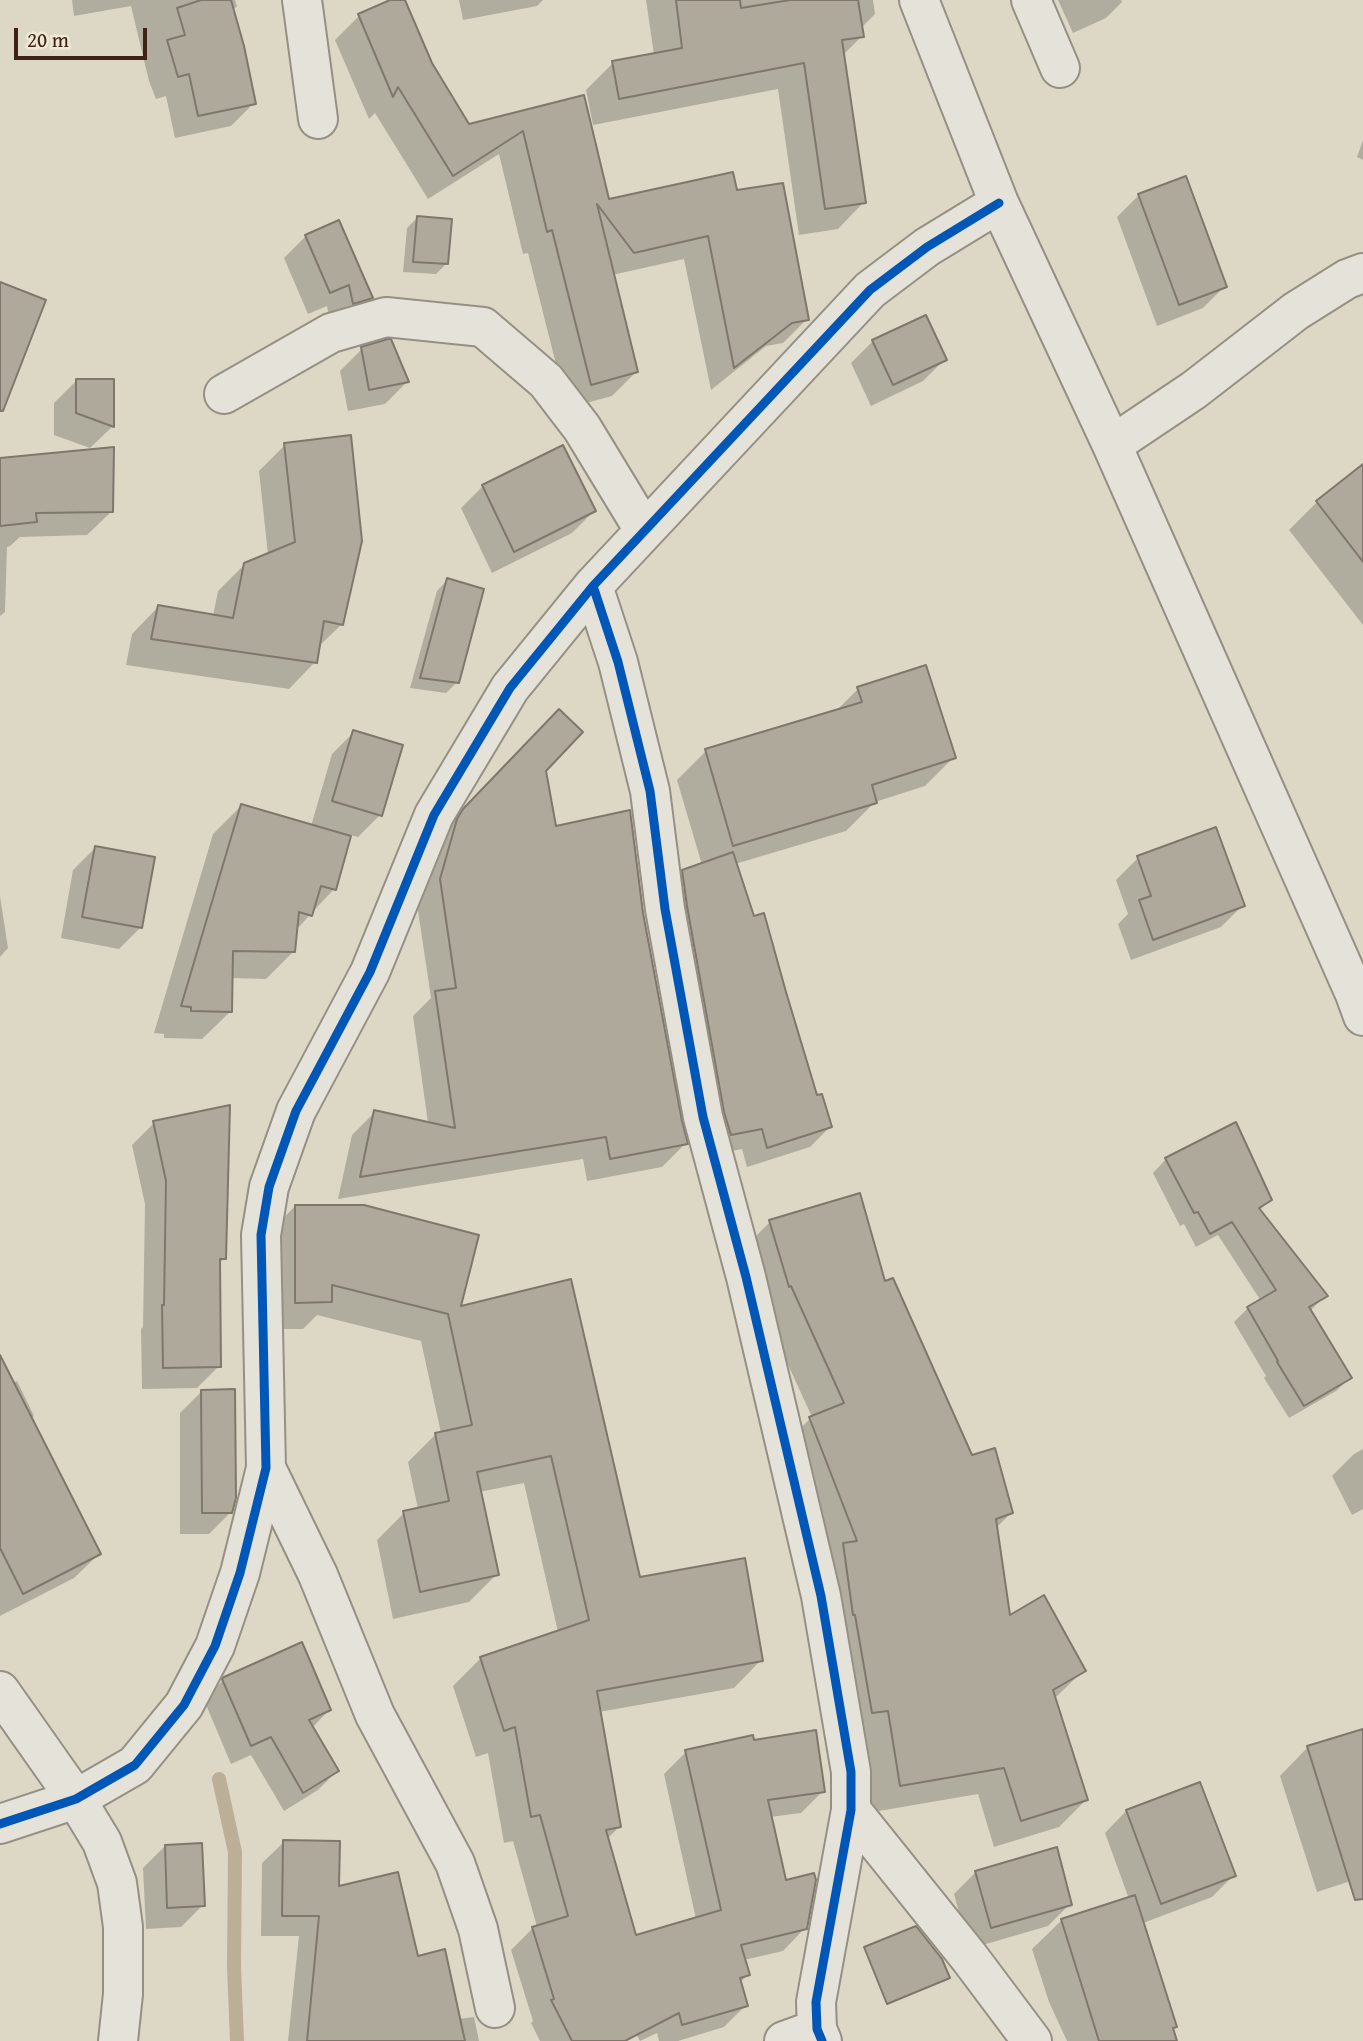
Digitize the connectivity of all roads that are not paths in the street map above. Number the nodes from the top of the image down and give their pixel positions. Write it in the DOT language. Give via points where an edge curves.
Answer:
graph roads {
  1 [pos="302,0"];
  2 [pos="919,0"];
  3 [pos="1031,0"];
  4 [pos="1060,68"];
  5 [pos="318,119"];
  6 [pos="999,203"];
  7 [pos="1363,273"];
  8 [pos="224,394"];
  9 [pos="1112,445"];
  10 [pos="644,530"];
  11 [pos="593,586"];
  12 [pos="1363,1016"];
  13 [pos="267,1468"];
  14 [pos="0,1691"];
  15 [pos="76,1799"];
  16 [pos="851,1810"];
  17 [pos="0,1824"];
  18 [pos="495,2008"];
  19 [pos="808,2037"];
  20 [pos="118,2041"];
  21 [pos="1032,2041"];
  1 -- 5 [label="street"];
  2 -- 6 [label="street"];
  3 -- 4 [label="street"];
  6 -- 9 [label="street"];
  6 -- 10 [label="street" via="927,247 870,290"];
  7 -- 9 [label="street" via="1296,311 1194,390"];
  8 -- 10 [label="street" via="331,333 386,317 483,327 546,381 582,428"];
  9 -- 12 [label="street"];
  10 -- 11 [label="street"];
  11 -- 13 [label="street" via="510,688 435,815 370,972 296,1111 269,1187 261,1235"];
  11 -- 16 [label="street" via="618,662 649,791 703,1117 821,1596 851,1772"];
  13 -- 15 [label="street" via="240,1573 215,1646 184,1705 135,1765"];
  13 -- 18 [label="street" via="318,1575 375,1715 455,1863 478,1929"];
  14 -- 15 [label="street"];
  15 -- 17 [label="street"];
  15 -- 20 [label="street" via="102,1842 117,1883 123,1927"];
  16 -- 19 [label="street"];
  16 -- 21 [label="street"];
}
